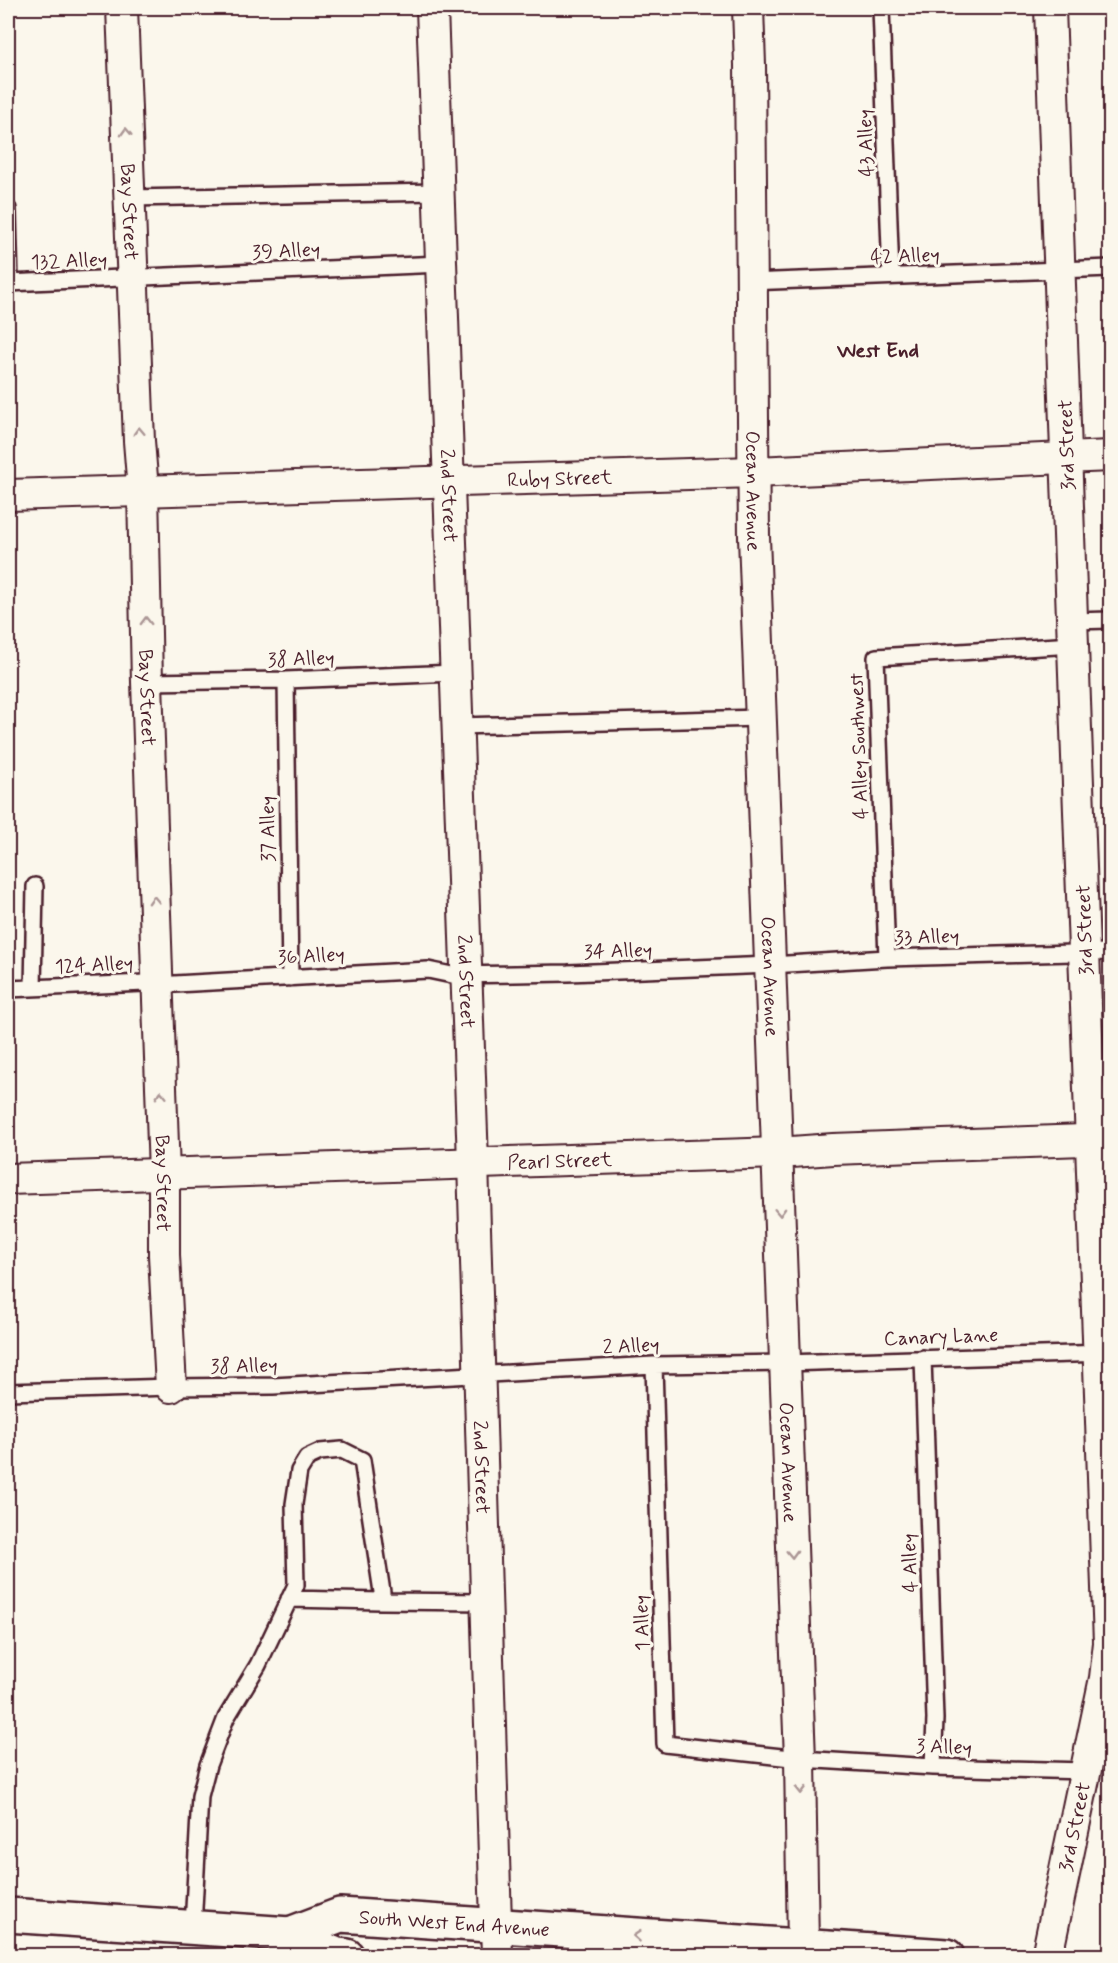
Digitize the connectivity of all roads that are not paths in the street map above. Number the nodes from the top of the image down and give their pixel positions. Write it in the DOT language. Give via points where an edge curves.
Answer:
graph roads {
  1 [pos="122,8"];
  2 [pos="432,8"];
  3 [pos="748,8"];
  4 [pos="881,8"];
  5 [pos="1050,8"];
  6 [pos="437,192"];
  7 [pos="129,198"];
  8 [pos="8,209"];
  9 [pos="441,264"];
  10 [pos="1110,268"];
  11 [pos="1060,272"];
  12 [pos="891,276"];
  13 [pos="133,278"];
  14 [pos="751,282"];
  15 [pos="9,283"];
  16 [pos="1110,456"];
  17 [pos="1066,457"];
  18 [pos="754,472"];
  19 [pos="449,480"];
  20 [pos="143,490"];
  21 [pos="8,495"];
  22 [pos="1110,620"];
  23 [pos="1072,633"];
  24 [pos="455,673"];
  25 [pos="286,680"];
  26 [pos="147,682"];
  27 [pos="761,718"];
  28 [pos="457,726"];
  29 [pos="35,886"];
  30 [pos="1097,952"];
  31 [pos="887,958"];
  32 [pos="771,965"];
  33 [pos="466,975"];
  34 [pos="290,978"];
  35 [pos="158,985"];
  36 [pos="33,988"];
  37 [pos="8,989"];
  38 [pos="1100,1139"];
  39 [pos="778,1153"];
  40 [pos="473,1162"];
  41 [pos="164,1174"];
  42 [pos="8,1179"];
  43 [pos="1104,1353"];
  44 [pos="923,1358"];
  45 [pos="785,1363"];
  46 [pos="654,1365"];
  47 [pos="480,1374"];
  48 [pos="171,1387"];
  49 [pos="8,1392"];
  50 [pos="289,1599"];
  51 [pos="381,1601"];
  52 [pos="487,1602"];
  53 [pos="1108,1678"];
  54 [pos="800,1759"];
  55 [pos="933,1767"];
  56 [pos="1086,1771"];
  57 [pos="8,1916"];
  58 [pos="193,1927"];
  59 [pos="497,1941"];
  60 [pos="289,1945"];
  61 [pos="803,1947"];
  62 [pos="717,1948"];
  63 [pos="347,1956"];
  64 [pos="947,1956"];
  65 [pos="1047,1956"];
  7 -- 1 [label="street, Bay Street, one-way"];
  2 -- 6 [label="street, 2nd Street"];
  3 -- 14 [label="street, Ocean Avenue"];
  4 -- 12 [label="lane, 43 Alley"];
  5 -- 11 [label="street, 3rd Street"];
  6 -- 7 [label="lane"];
  6 -- 9 [label="street, 2nd Street"];
  7 -- 13 [label="street, Bay Street"];
  8 -- 15 [label="lane"];
  9 -- 13 [label="lane, 39 Alley"];
  9 -- 19 [label="street, 2nd Street"];
  10 -- 11 [label="lane, 42 Alley"];
  11 -- 12 [label="lane, 42 Alley"];
  11 -- 17 [label="street, 3rd Street"];
  12 -- 14 [label="lane, 42 Alley"];
  13 -- 15 [label="lane, 132 Alley"];
  20 -- 13 [label="street, Bay Street, one-way"];
  14 -- 18 [label="street, Ocean Avenue"];
  16 -- 17 [label="street, Ruby Street"];
  17 -- 18 [label="street, Ruby Street"];
  17 -- 23 [label="street, 3rd Street"];
  18 -- 19 [label="street, Ruby Street"];
  18 -- 27 [label="street, Ocean Avenue"];
  19 -- 20 [label="street, Ruby Street"];
  19 -- 24 [label="street, 2nd Street"];
  20 -- 21 [label="street, Ruby Street"];
  26 -- 20 [label="street, Bay Street, one-way"];
  22 -- 23 [label="lane"];
  23 -- 30 [label="street, 3rd Street"];
  23 -- 31 [label="lane, 4 Alley Southwest" via="876,657"];
  24 -- 25 [label="lane, 38 Alley"];
  24 -- 28 [label="street, 2nd Street"];
  25 -- 26 [label="lane, 38 Alley"];
  25 -- 34 [label="lane, 37 Alley"];
  35 -- 26 [label="street, Bay Street, one-way"];
  27 -- 28 [label="lane"];
  27 -- 32 [label="street, Ocean Avenue"];
  28 -- 33 [label="street, 2nd Street"];
  29 -- 36 [label="lane"];
  30 -- 31 [label="lane, 33 Alley"];
  30 -- 38 [label="street, 3rd Street"];
  31 -- 32 [label="lane, 33 Alley"];
  32 -- 33 [label="lane, 34 Alley"];
  32 -- 39 [label="street, Ocean Avenue"];
  33 -- 34 [label="lane, 36 Alley" via="428,970"];
  33 -- 40 [label="street, 2nd Street"];
  34 -- 35 [label="lane, 36 Alley"];
  35 -- 36 [label="lane, 124 Alley"];
  41 -- 35 [label="street, Bay Street, one-way"];
  36 -- 37 [label="lane, 124 Alley"];
  38 -- 39 [label="street, Pearl Street"];
  38 -- 43 [label="street, 3rd Street"];
  39 -- 40 [label="street, Pearl Street"];
  39 -- 45 [label="street, Ocean Avenue, one-way"];
  40 -- 41 [label="street, Pearl Street"];
  40 -- 47 [label="street, 2nd Street"];
  41 -- 42 [label="street, Pearl Street"];
  41 -- 48 [label="street, Bay Street"];
  43 -- 44 [label="lane, Canary Lane"];
  43 -- 53 [label="street, 3rd Street"];
  44 -- 45 [label="lane, Canary Lane"];
  44 -- 55 [label="lane, 4 Alley" via="935,1719"];
  45 -- 46 [label="lane, 2 Alley"];
  45 -- 54 [label="street, Ocean Avenue, one-way"];
  46 -- 47 [label="lane, 2 Alley"];
  46 -- 54 [label="lane, 1 Alley" via="665,1744"];
  47 -- 48 [label="lane, 38 Alley" via="273,1386"];
  47 -- 52 [label="street, 2nd Street"];
  48 -- 49 [label="lane, 38 Alley"];
  50 -- 51 [label="lane"];
  50 -- 51 [label="lane" via="296,1585 294,1504 299,1471 307,1458 342,1450 362,1460"];
  50 -- 58 [label="lane" via="258,1665 226,1718 208,1765 200,1796"];
  51 -- 52 [label="lane"];
  52 -- 59 [label="street, 2nd Street"];
  53 -- 56 [label="street, 3rd Street"];
  54 -- 55 [label="lane, 3 Alley"];
  54 -- 61 [label="street, Ocean Avenue, one-way"];
  55 -- 56 [label="lane, 3 Alley"];
  56 -- 65 [label="street, 3rd Street"];
  57 -- 58 [label="main road, South West End Avenue"];
  58 -- 60 [label="main road, South West End Avenue"];
  59 -- 60 [label="main road, South West End Avenue" via="340,1915"];
  62 -- 59 [label="main road, South West End Avenue, one-way"];
  60 -- 63 [label="main road, South West End Avenue"];
  61 -- 62 [label="main road, South West End Avenue"];
  61 -- 64 [label="main road, South West End Avenue"];
}
